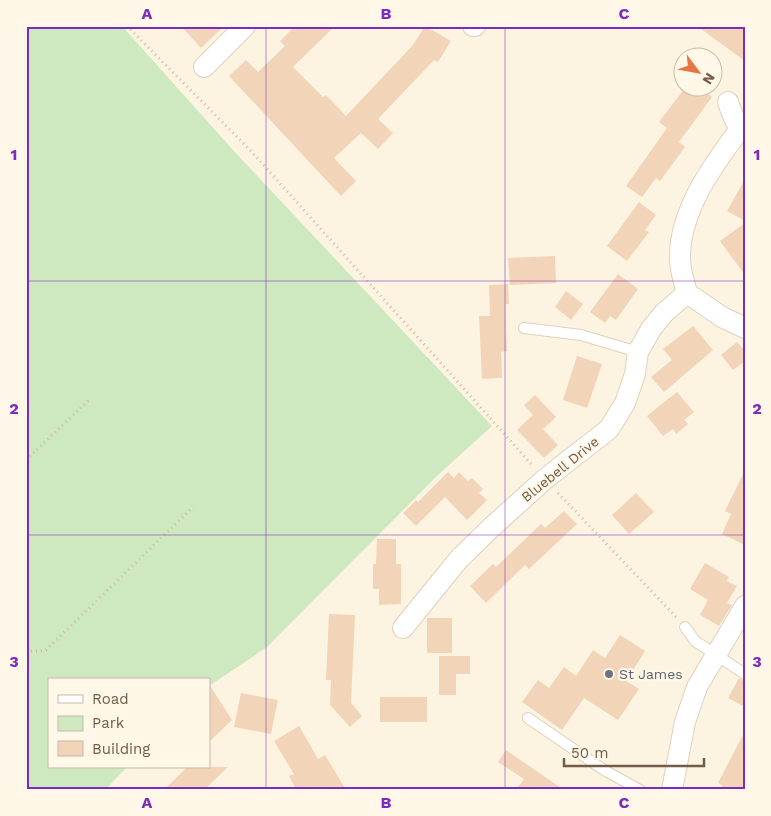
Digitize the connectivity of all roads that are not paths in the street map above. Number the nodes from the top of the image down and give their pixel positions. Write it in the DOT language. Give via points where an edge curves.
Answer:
graph roads {
  1 [pos="245,26"];
  2 [pos="204,67"];
  3 [pos="728,102"];
  4 [pos="742,130"];
  5 [pos="687,293"];
  6 [pos="524,328"];
  7 [pos="745,328"];
  8 [pos="638,352"];
  9 [pos="745,606"];
  10 [pos="685,626"];
  11 [pos="404,628"];
  12 [pos="716,657"];
  13 [pos="745,674"];
  14 [pos="528,718"];
  15 [pos="640,790"];
  16 [pos="672,790"];
  1 -- 2 [label="street"];
  3 -- 4 [label="street"];
  4 -- 5 [label="street" via="713,164 686,221 680,260"];
  5 -- 7 [label="street"];
  5 -- 8 [label="street, Bluebell Drive" via="656,324"];
  6 -- 8 [label="lane" via="581,336"];
  8 -- 11 [label="street, Bluebell Drive" via="635,374 618,417 609,429 494,525 459,559"];
  9 -- 12 [label="street"];
  10 -- 12 [label="lane" via="695,641"];
  12 -- 13 [label="lane"];
  12 -- 16 [label="street" via="697,687 685,722"];
  14 -- 15 [label="lane" via="604,770"];
}
